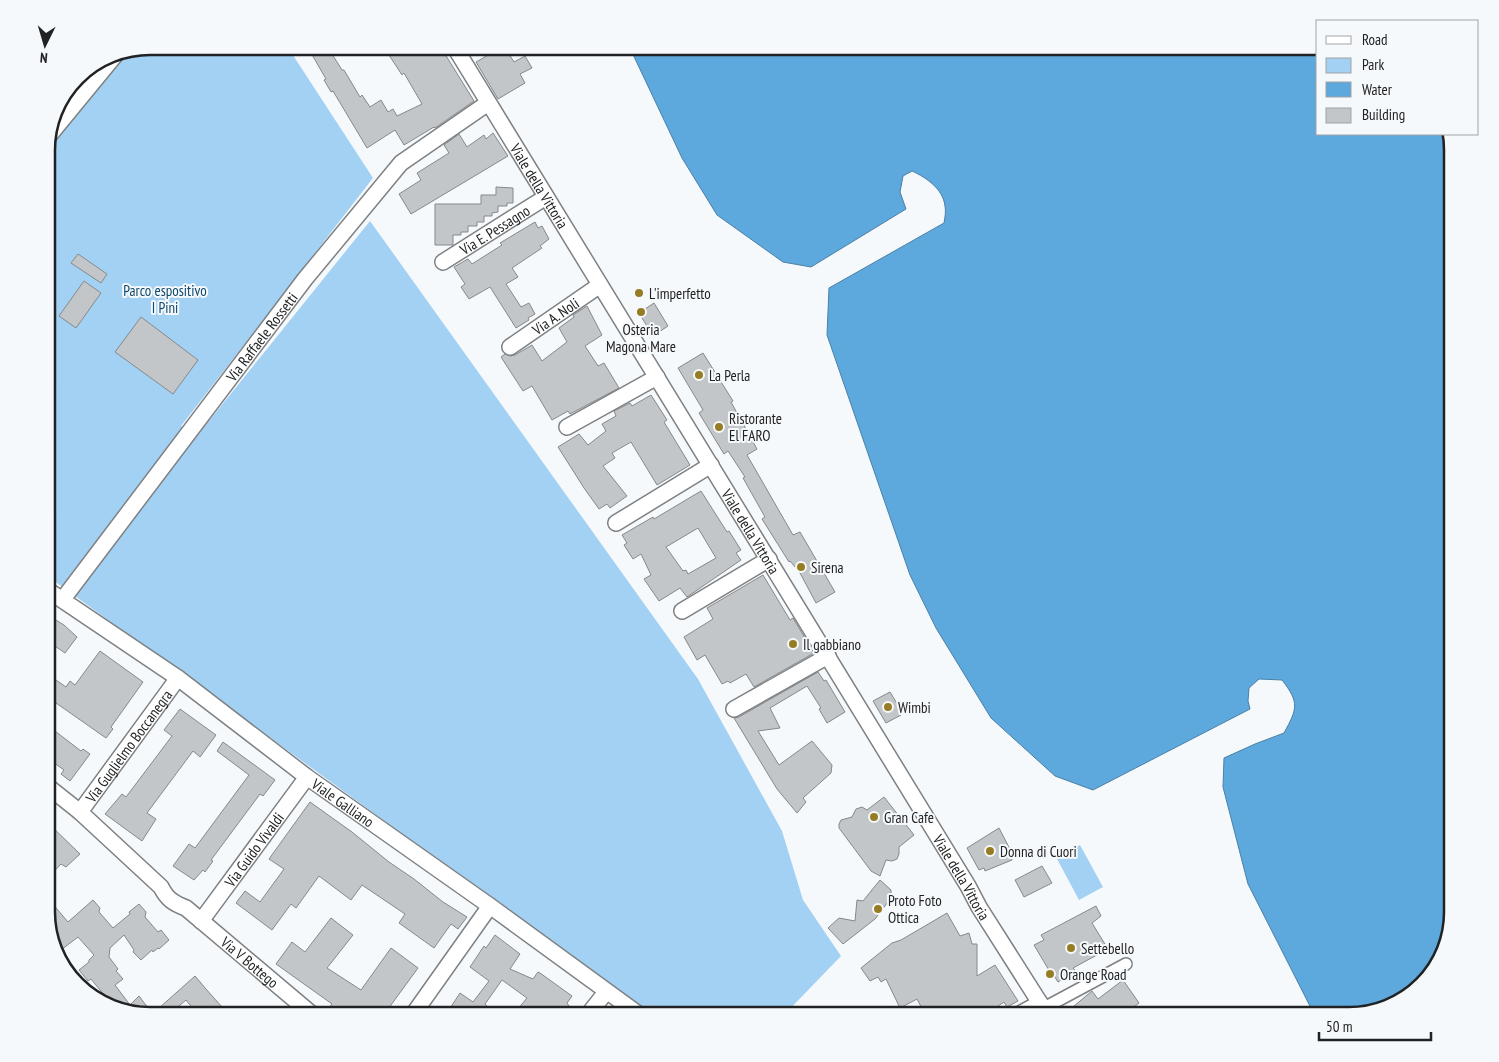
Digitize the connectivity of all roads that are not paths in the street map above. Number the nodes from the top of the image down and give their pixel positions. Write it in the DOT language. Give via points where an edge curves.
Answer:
graph roads {
  1 [pos="459,55"];
  2 [pos="106,66"];
  3 [pos="488,103"];
  4 [pos="59,124"];
  5 [pos="546,197"];
  6 [pos="444,262"];
  7 [pos="600,285"];
  8 [pos="510,346"];
  9 [pos="657,377"];
  10 [pos="567,427"];
  11 [pos="711,465"];
  12 [pos="616,523"];
  13 [pos="769,560"];
  14 [pos="55,595"];
  15 [pos="63,600"];
  16 [pos="682,611"];
  17 [pos="828,656"];
  18 [pos="178,678"];
  19 [pos="734,709"];
  20 [pos="307,777"];
  21 [pos="55,792"];
  22 [pos="80,812"];
  23 [pos="490,906"];
  24 [pos="201,922"];
  25 [pos="1126,964"];
  26 [pos="606,992"];
  27 [pos="292,1007"];
  28 [pos="418,1007"];
  29 [pos="594,1007"];
  30 [pos="628,1007"];
  31 [pos="1043,1007"];
  32 [pos="1048,1007"];
  1 -- 3 [label="street, Viale della Vittoria"];
  2 -- 4 [label="street"];
  3 -- 5 [label="street, Viale della Vittoria"];
  3 -- 15 [label="street, Via Raffaele Rossetti" via="401,163 305,279"];
  5 -- 6 [label="street, Via E. Pessagno"];
  5 -- 7 [label="street, Viale della Vittoria"];
  7 -- 8 [label="street, Via A. Noli"];
  7 -- 9 [label="street, Viale della Vittoria"];
  9 -- 10 [label="street"];
  9 -- 11 [label="street, Viale della Vittoria"];
  11 -- 12 [label="street"];
  11 -- 13 [label="street, Viale della Vittoria"];
  13 -- 16 [label="street"];
  13 -- 17 [label="street, Viale della Vittoria"];
  14 -- 15 [label="street, Viale Galliano"];
  15 -- 18 [label="street, Viale Galliano"];
  17 -- 19 [label="street"];
  17 -- 31 [label="street, Viale della Vittoria"];
  18 -- 20 [label="street, Viale Galliano"];
  18 -- 22 [label="street, Via Guglielmo Boccanegra"];
  20 -- 23 [label="street, Viale Galliano"];
  20 -- 24 [label="street, Via Guido Vivaldi"];
  21 -- 22 [label="street, Via V Bottego"];
  22 -- 24 [label="street, Via V Bottego" via="161,887 166,897 186,908"];
  23 -- 26 [label="street, Viale Galliano"];
  23 -- 28 [label="street"];
  24 -- 27 [label="street, Via V Bottego"];
  25 -- 32 [label="street"];
  26 -- 29 [label="street"];
  26 -- 30 [label="street, Viale Galliano"];
}
